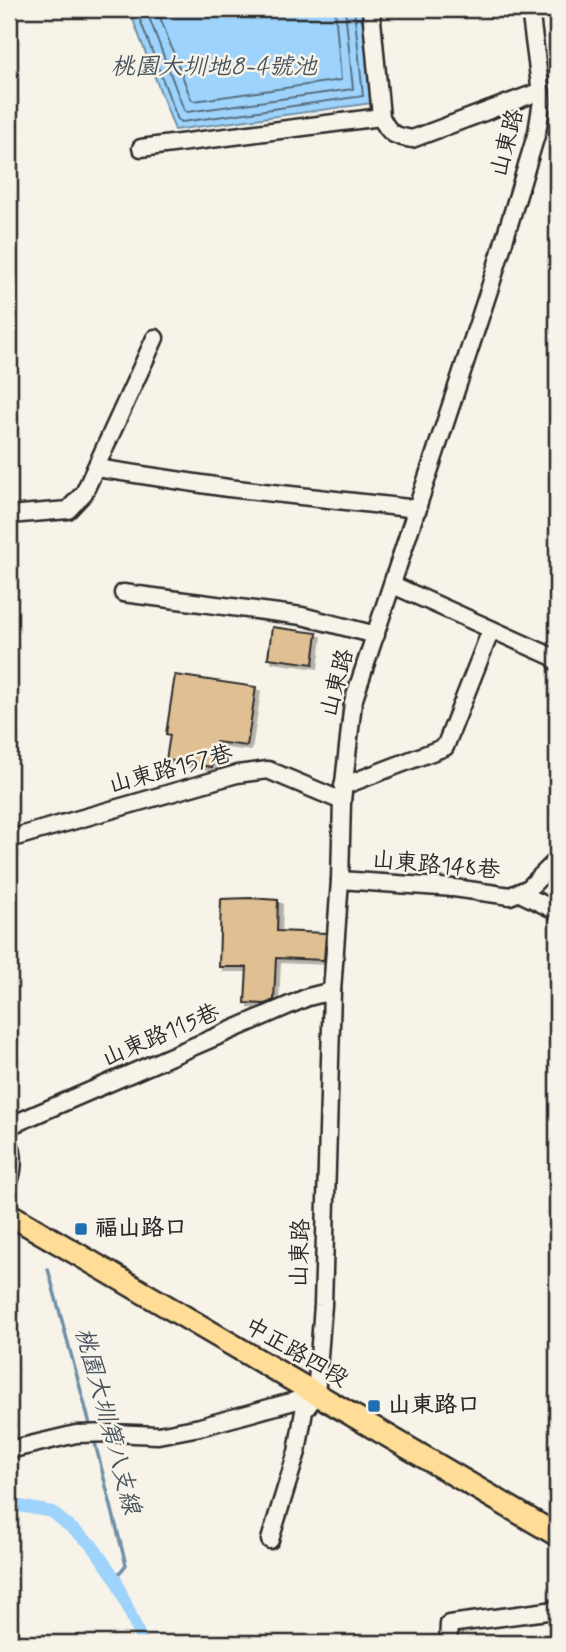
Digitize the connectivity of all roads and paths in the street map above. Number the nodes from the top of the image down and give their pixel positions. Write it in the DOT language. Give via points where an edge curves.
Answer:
graph roads {
  1 [pos="371,9"];
  2 [pos="530,9"];
  3 [pos="547,96"];
  4 [pos="382,117"];
  5 [pos="141,148"];
  6 [pos="155,338"];
  7 [pos="96,468"];
  8 [pos="418,509"];
  9 [pos="9,515"];
  10 [pos="393,585"];
  11 [pos="124,593"];
  12 [pos="491,630"];
  13 [pos="376,635"];
  14 [pos="557,662"];
  15 [pos="343,793"];
  16 [pos="9,839"];
  17 [pos="557,860"];
  18 [pos="340,880"];
  19 [pos="520,893"];
  20 [pos="557,911"];
  21 [pos="332,991"];
  22 [pos="9,1126"];
  23 [pos="9,1144"];
  24 [pos="9,1182"];
  25 [pos="9,1214"];
  26 [pos="316,1395"];
  27 [pos="9,1450"];
  28 [pos="557,1535"];
  29 [pos="270,1540"];
  30 [pos="557,1606"];
  31 [pos="448,1643"];
  1 -- 4 [label="street"];
  2 -- 3 [label="street, 山東路"];
  3 -- 4 [label="street" via="412,139 395,137"];
  3 -- 8 [label="street, 山東路"];
  4 -- 5 [label="street"];
  6 -- 7 [label="street"];
  7 -- 8 [label="street"];
  7 -- 9 [label="street" via="84,493 68,510"];
  8 -- 10 [label="street, 山東路"];
  10 -- 12 [label="street"];
  10 -- 13 [label="street, 山東路"];
  11 -- 13 [label="street" via="302,616"];
  12 -- 14 [label="street"];
  12 -- 15 [label="street" via="445,747"];
  13 -- 15 [label="street, 山東路" via="353,702"];
  15 -- 16 [label="street, 山東路157巷" via="268,770 237,774"];
  15 -- 18 [label="street, 山東路"];
  17 -- 19 [label="street, 山東路148巷"];
  18 -- 19 [label="street, 山東路148巷" via="510,896"];
  18 -- 21 [label="street, 山東路"];
  19 -- 20 [label="street"];
  21 -- 22 [label="street, 山東路115巷" via="308,997"];
  21 -- 26 [label="street, 山東路"];
  23 -- 24 [label="street"];
  25 -- 26 [label="main road, 中正路四段"];
  26 -- 27 [label="street" via="158,1435 76,1434"];
  26 -- 28 [label="main road, 中正路四段"];
  26 -- 29 [label="street" via="304,1411 297,1452"];
  30 -- 31 [label="street" via="555,1610 449,1624"];
}
